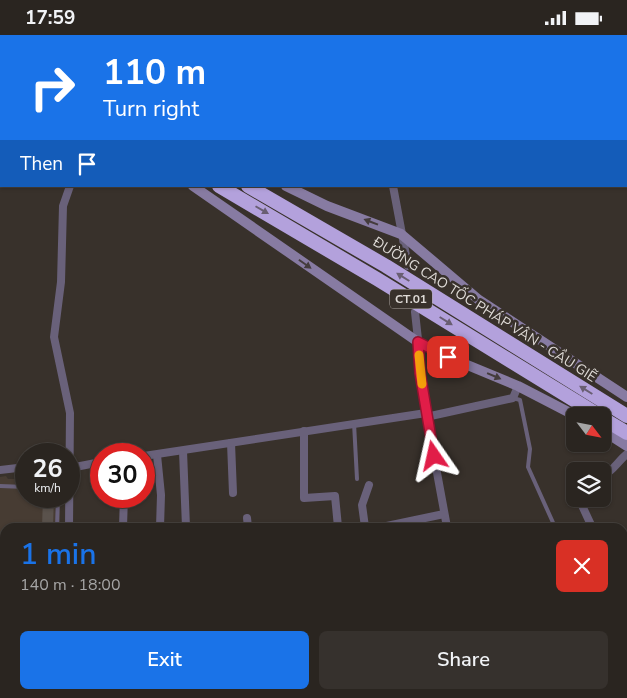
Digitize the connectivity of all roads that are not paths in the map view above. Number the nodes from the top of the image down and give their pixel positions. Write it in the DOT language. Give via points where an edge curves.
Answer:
graph roads {
  1 [pos="70,187"];
  2 [pos="194,187"];
  3 [pos="221,187"];
  4 [pos="250,187"];
  5 [pos="288,187"];
  6 [pos="393,187"];
  7 [pos="402,234"];
  8 [pos="408,266"];
  9 [pos="415,312"];
  10 [pos="418,342"];
  11 [pos="518,386"];
  12 [pos="627,397"];
  13 [pos="513,399"];
  14 [pos="585,407"];
  15 [pos="566,411"];
  16 [pos="426,415"];
  17 [pos="627,416"];
  18 [pos="354,423"];
  19 [pos="611,423"];
  20 [pos="304,431"];
  21 [pos="627,433"];
  22 [pos="611,436"];
  23 [pos="70,443"];
  24 [pos="231,443"];
  25 [pos="627,446"];
  26 [pos="183,451"];
  27 [pos="627,454"];
  28 [pos="157,455"];
  29 [pos="15,469"];
  30 [pos="0,470"];
  31 [pos="611,472"];
  32 [pos="356,479"];
  33 [pos="369,485"];
  34 [pos="0,486"];
  35 [pos="15,487"];
  36 [pos="232,493"];
  37 [pos="583,507"];
  38 [pos="58,508"];
  39 [pos="69,508"];
  40 [pos="124,508"];
  41 [pos="444,514"];
  42 [pos="247,518"];
  43 [pos="58,523"];
  44 [pos="68,523"];
  45 [pos="123,523"];
  46 [pos="160,523"];
  47 [pos="186,523"];
  48 [pos="248,523"];
  49 [pos="338,523"];
  50 [pos="364,523"];
  51 [pos="401,523"];
  52 [pos="446,523"];
  53 [pos="553,523"];
  54 [pos="590,523"];
  1 -- 23 [label="street" via="63,205 61,283 54,337 70,413"];
  2 -- 10 [label="street, one-way"];
  3 -- 14 [label="highway, CT.01, one-way"];
  17 -- 4 [label="highway, ĐƯỜNG CAO TỐC PHÁP VÂN - CẦU GIẼ / CT.01, one-way" via="386,266"];
  7 -- 5 [label="street, one-way" via="327,206"];
  6 -- 7 [label="street"];
  7 -- 8 [label="street"];
  7 -- 12 [label="street" via="479,300"];
  9 -- 10 [label="street"];
  10 -- 11 [label="street, one-way"];
  10 -- 16 [label="street"];
  11 -- 13 [label="street"];
  11 -- 15 [label="street"];
  13 -- 16 [label="street"];
  13 -- 53 [label="lane" via="520,400 530,449 528,467"];
  16 -- 18 [label="street"];
  16 -- 41 [label="street"];
  18 -- 20 [label="street"];
  18 -- 32 [label="lane"];
  19 -- 21 [label="highway, CT.01"];
  20 -- 24 [label="street"];
  20 -- 49 [label="street" via="304,498 335,495"];
  22 -- 25 [label="street"];
  24 -- 26 [label="street"];
  24 -- 36 [label="street"];
  26 -- 28 [label="street"];
  26 -- 47 [label="street"];
  27 -- 31 [label="street"];
  28 -- 46 [label="street"];
  29 -- 30 [label="street"];
  33 -- 50 [label="street" via="362,505"];
  34 -- 35 [label="lane"];
  37 -- 54 [label="street"];
  38 -- 43 [label="lane"];
  39 -- 44 [label="street"];
  40 -- 45 [label="street"];
  41 -- 51 [label="street"];
  41 -- 52 [label="street"];
  42 -- 48 [label="street"];
}
